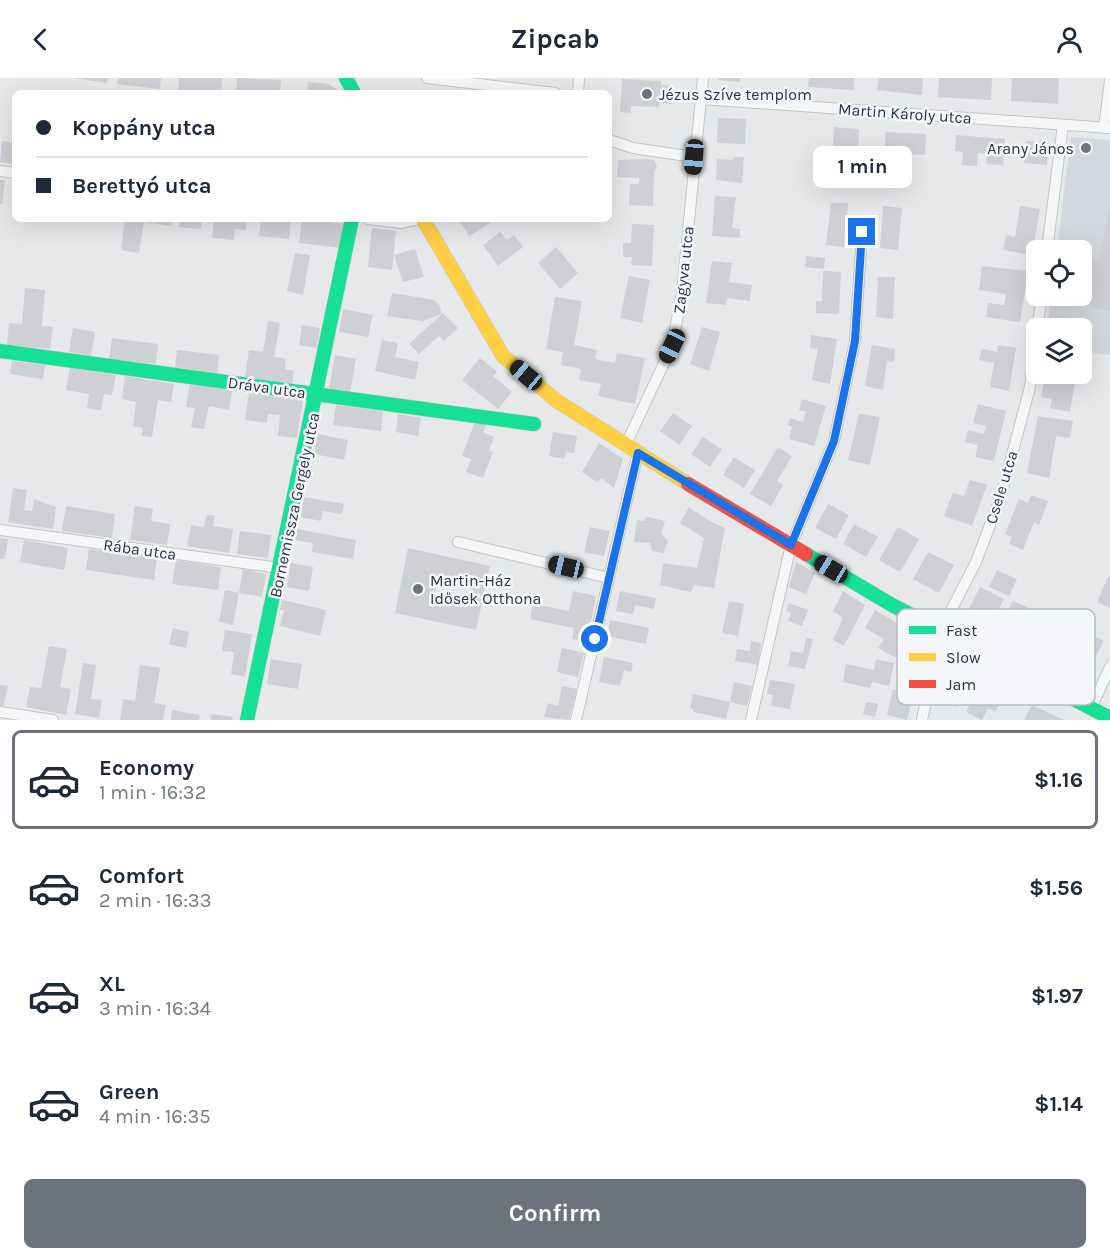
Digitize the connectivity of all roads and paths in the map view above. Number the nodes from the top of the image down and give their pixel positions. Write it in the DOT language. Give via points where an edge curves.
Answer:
graph roads {
  1 [pos="427,78"];
  2 [pos="703,78"];
  3 [pos="1110,80"];
  4 [pos="529,90"];
  5 [pos="700,99"];
  6 [pos="1064,125"];
  7 [pos="1107,128"];
  8 [pos="612,142"];
  9 [pos="694,157"];
  10 [pos="351,222"];
  11 [pos="423,222"];
  12 [pos="862,232"];
  13 [pos="1048,240"];
  14 [pos="0,351"];
  15 [pos="1030,384"];
  16 [pos="318,393"];
  17 [pos="534,424"];
  18 [pos="626,444"];
  19 [pos="638,453"];
  20 [pos="0,530"];
  21 [pos="458,542"];
  22 [pos="791,545"];
  23 [pos="280,568"];
  24 [pos="609,578"];
  25 [pos="904,609"];
  26 [pos="952,609"];
  27 [pos="1110,667"];
  28 [pos="1095,698"];
  29 [pos="925,705"];
  30 [pos="1084,705"];
  31 [pos="1091,705"];
  32 [pos="1090,708"];
  33 [pos="0,712"];
  34 [pos="1110,718"];
  35 [pos="52,720"];
  36 [pos="247,720"];
  37 [pos="576,720"];
  38 [pos="751,720"];
  39 [pos="922,720"];
  1 -- 4 [label="street"];
  2 -- 5 [label="street, Zagyva utca"];
  3 -- 7 [label="street"];
  5 -- 6 [label="street, Martin Károly utca"];
  5 -- 9 [label="street, Zagyva utca"];
  6 -- 7 [label="street, Martin Károly utca"];
  6 -- 13 [label="street"];
  8 -- 9 [label="street"];
  9 -- 18 [label="street, Zagyva utca" via="682,292 672,346"];
  10 -- 16 [label="street, Bornemissza Gergely utca"];
  11 -- 18 [label="street" via="503,356 557,401"];
  12 -- 22 [label="street" via="855,341 834,441"];
  14 -- 16 [label="street, Dráva utca"];
  15 -- 26 [label="street, Csele utca" via="1001,496 976,562"];
  16 -- 17 [label="street, Dráva utca"];
  16 -- 23 [label="street, Bornemissza Gergely utca"];
  18 -- 19 [label="street"];
  19 -- 22 [label="street"];
  19 -- 24 [label="street"];
  20 -- 23 [label="street, Rába utca"];
  21 -- 24 [label="street"];
  22 -- 25 [label="street"];
  22 -- 38 [label="street"];
  23 -- 36 [label="street, Bornemissza Gergely utca"];
  24 -- 37 [label="street"];
  27 -- 28 [label="street"];
  29 -- 39 [label="street, Csele utca"];
  30 -- 32 [label="street"];
  31 -- 32 [label="street"];
  32 -- 34 [label="street"];
  33 -- 35 [label="street"];
}
